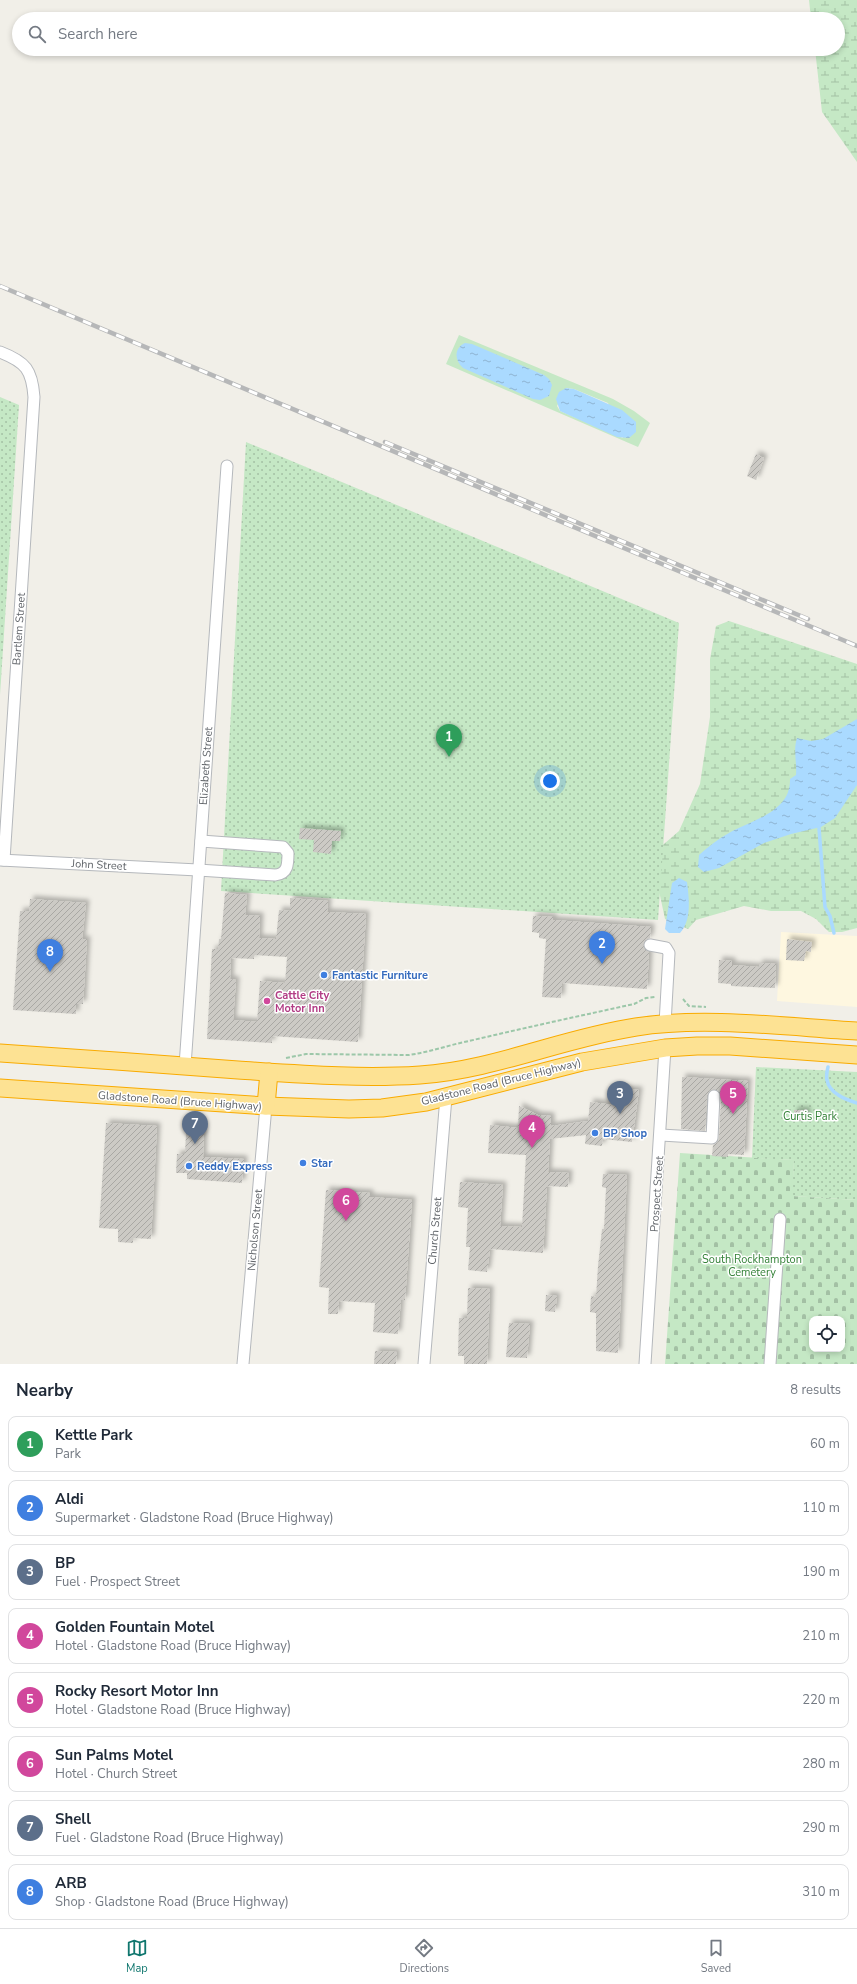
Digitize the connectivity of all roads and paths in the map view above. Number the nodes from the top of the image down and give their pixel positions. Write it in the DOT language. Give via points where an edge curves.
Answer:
graph roads {
  1 [pos="0,352"];
  2 [pos="227,466"];
  3 [pos="201,841"];
  4 [pos="2,860"];
  5 [pos="198,870"];
  6 [pos="650,945"];
  7 [pos="656,997"];
  8 [pos="665,1024"];
  9 [pos="857,1031"];
  10 [pos="665,1048"];
  11 [pos="0,1053"];
  12 [pos="857,1055"];
  13 [pos="283,1059"];
  14 [pos="185,1066"];
  15 [pos="269,1072"];
  16 [pos="0,1088"];
  17 [pos="714,1096"];
  18 [pos="446,1097"];
  19 [pos="266,1106"];
  20 [pos="660,1135"];
  21 [pos="780,1219"];
  22 [pos="243,1364"];
  23 [pos="424,1364"];
  24 [pos="645,1364"];
  25 [pos="770,1364"];
  1 -- 4 [label="street, Bartlem Street" via="15,358 28,370 34,397"];
  2 -- 3 [label="street, Elizabeth Street"];
  3 -- 5 [label="street, Elizabeth Street"];
  3 -- 5 [label="street, John Street" via="278,846 286,849 288,861 287,868 279,875"];
  4 -- 5 [label="street, John Street"];
  5 -- 14 [label="street, Elizabeth Street"];
  6 -- 8 [label="street" via="666,948 669,953"];
  7 -- 13 [label="path" via="423,1053 306,1054"];
  8 -- 9 [label="highway, Gladstone Road (Bruce Highway)" via="726,1024"];
  8 -- 10 [label="highway, Prospect Street"];
  8 -- 15 [label="highway, Gladstone Road (Bruce Highway)" via="605,1033 480,1066 442,1073 350,1076"];
  10 -- 12 [label="highway, Gladstone Road (Bruce Highway)" via="730,1046"];
  10 -- 18 [label="highway, Gladstone Road (Bruce Highway)" via="582,1062"];
  10 -- 20 [label="street, Prospect Street"];
  11 -- 14 [label="highway, Gladstone Road (Bruce Highway)"];
  14 -- 15 [label="highway, Gladstone Road (Bruce Highway)"];
  15 -- 19 [label="highway, Nicholson Street"];
  16 -- 19 [label="highway, Gladstone Road (Bruce Highway)"];
  17 -- 20 [label="street" via="712,1138"];
  18 -- 19 [label="highway, Gladstone Road (Bruce Highway)" via="389,1107 356,1109"];
  18 -- 23 [label="street, Church Street"];
  19 -- 22 [label="street, Nicholson Street"];
  20 -- 24 [label="street, Prospect Street"];
  21 -- 25 [label="street"];
}
